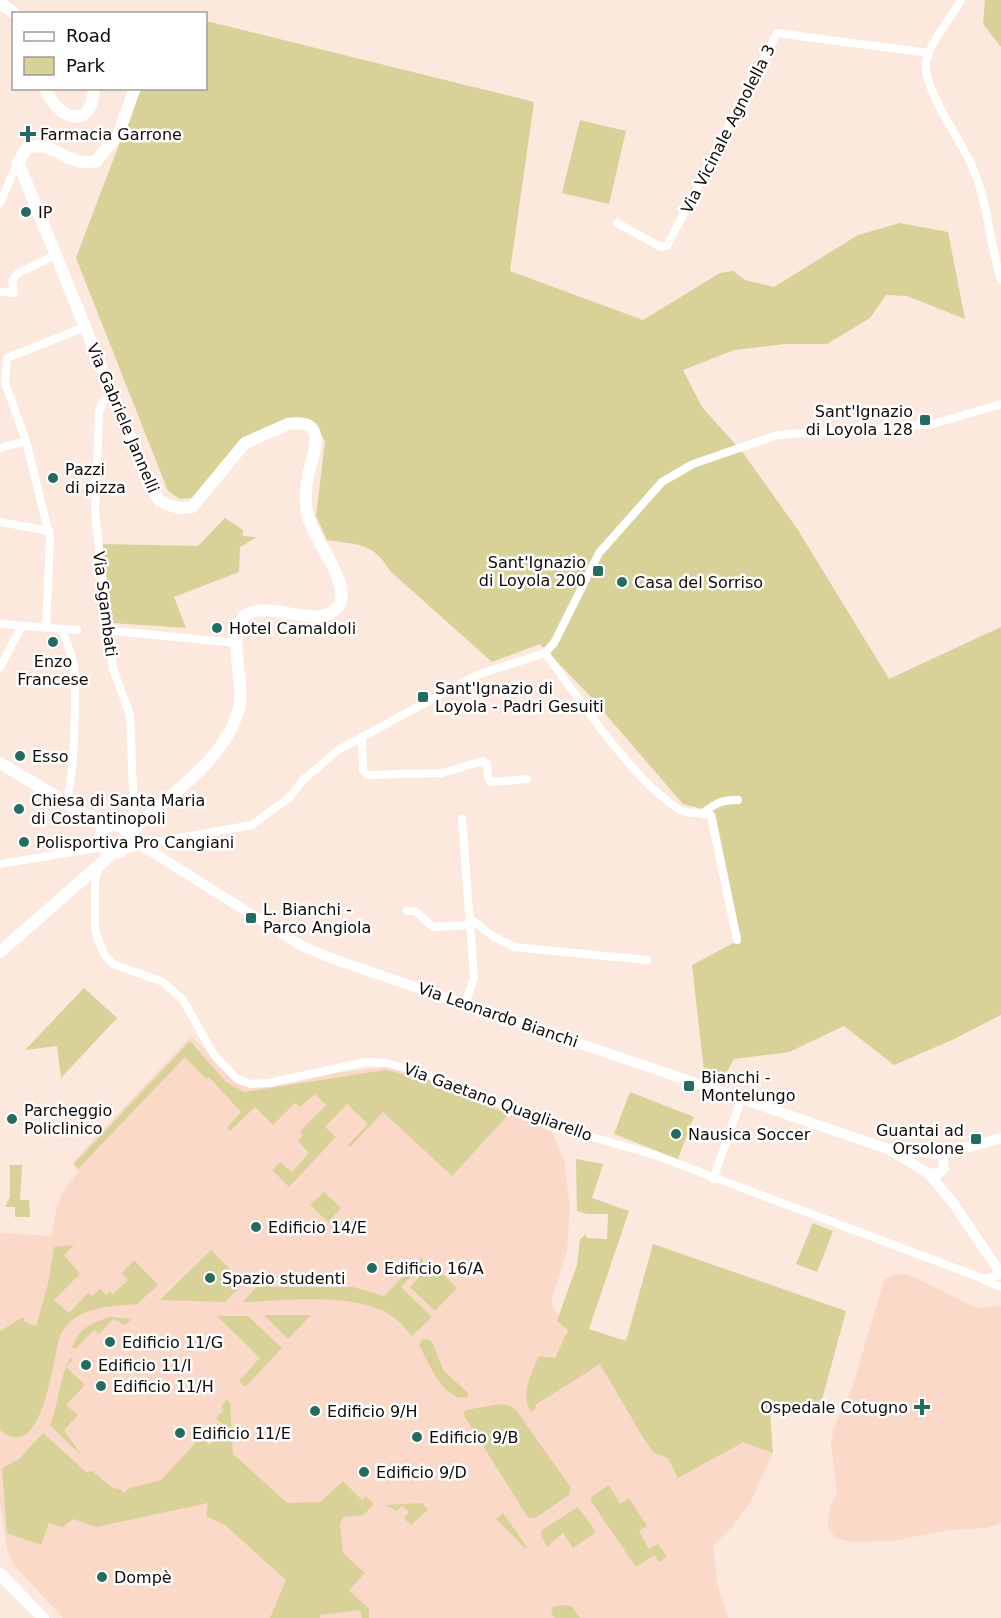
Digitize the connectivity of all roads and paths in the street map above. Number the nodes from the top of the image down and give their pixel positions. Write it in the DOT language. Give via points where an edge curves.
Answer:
graph roads {
  1 [pos="961,0"];
  2 [pos="0,3"];
  3 [pos="12,12"];
  4 [pos="930,53"];
  5 [pos="46,90"];
  6 [pos="94,90"];
  7 [pos="134,90"];
  8 [pos="18,162"];
  9 [pos="0,203"];
  10 [pos="617,223"];
  11 [pos="997,253"];
  12 [pos="55,255"];
  13 [pos="1001,280"];
  14 [pos="0,292"];
  15 [pos="85,327"];
  16 [pos="111,393"];
  17 [pos="1001,404"];
  18 [pos="26,441"];
  19 [pos="0,448"];
  20 [pos="0,522"];
  21 [pos="49,531"];
  22 [pos="0,624"];
  23 [pos="22,626"];
  24 [pos="46,628"];
  25 [pos="62,629"];
  26 [pos="76,630"];
  27 [pos="114,631"];
  28 [pos="238,643"];
  29 [pos="545,653"];
  30 [pos="0,667"];
  31 [pos="362,737"];
  32 [pos="0,763"];
  33 [pos="527,779"];
  34 [pos="738,800"];
  35 [pos="66,802"];
  36 [pos="702,814"];
  37 [pos="138,818"];
  38 [pos="462,819"];
  39 [pos="107,827"];
  40 [pos="126,833"];
  41 [pos="139,845"];
  42 [pos="113,850"];
  43 [pos="0,864"];
  44 [pos="99,864"];
  45 [pos="407,910"];
  46 [pos="471,922"];
  47 [pos="737,940"];
  48 [pos="0,952"];
  49 [pos="647,960"];
  50 [pos="466,1003"];
  51 [pos="741,1100"];
  52 [pos="1001,1138"];
  53 [pos="888,1149"];
  54 [pos="966,1149"];
  55 [pos="932,1153"];
  56 [pos="944,1168"];
  57 [pos="927,1172"];
  58 [pos="713,1179"];
  59 [pos="953,1203"];
  60 [pos="1001,1274"];
  61 [pos="984,1279"];
  62 [pos="1001,1287"];
  63 [pos="0,1574"];
  64 [pos="44,1618"];
  1 -- 4 [label="street"];
  2 -- 3 [label="main road"];
  4 -- 10 [label="street, Via Vicinale Agnolella 3" via="777,33 667,246 661,247"];
  4 -- 11 [label="street" via="927,75 979,183"];
  5 -- 6 [label="main road" via="58,111 79,116 91,107"];
  7 -- 8 [label="main road" via="118,135 96,161 77,164 42,145 27,148"];
  8 -- 9 [label="street"];
  8 -- 12 [label="main road, Via Gabriele Jannelli"];
  11 -- 13 [label="street"];
  12 -- 14 [label="street" via="17,274 12,281 14,293"];
  12 -- 15 [label="main road, Via Gabriele Jannelli"];
  15 -- 16 [label="main road, Via Gabriele Jannelli"];
  15 -- 18 [label="street" via="7,358 5,383"];
  16 -- 28 [label="main road, Via Gabriele Jannelli" via="150,487 160,501 180,508 192,507 245,443 295,423 313,432 318,446 308,475 305,502 308,520 342,588 341,601 333,612 320,616 255,610 241,621"];
  16 -- 37 [label="street, Via Sgambati" via="99,412 94,513 113,669 130,715"];
  17 -- 29 [label="street" via="933,424 777,435 677,473 662,482 599,553 554,643"];
  18 -- 19 [label="street"];
  18 -- 21 [label="street"];
  20 -- 21 [label="street"];
  21 -- 24 [label="street"];
  22 -- 23 [label="street"];
  23 -- 24 [label="street"];
  23 -- 30 [label="street"];
  24 -- 25 [label="street"];
  25 -- 26 [label="street"];
  25 -- 35 [label="street" via="74,666 73,746"];
  27 -- 28 [label="street"];
  28 -- 37 [label="main road, Via Gabriele Jannelli" via="238,711 225,736 209,760"];
  29 -- 31 [label="street" via="477,675"];
  29 -- 36 [label="street" via="612,742 650,783 682,811"];
  31 -- 33 [label="street" via="363,770 370,775 442,773 483,761 487,763 491,782"];
  31 -- 41 [label="street" via="338,750 302,781 289,798 252,825"];
  32 -- 35 [label="main road"];
  34 -- 36 [label="street" via="727,799"];
  35 -- 39 [label="main road"];
  36 -- 47 [label="street" via="711,816"];
  37 -- 40 [label="main road, Via Gabriele Jannelli"];
  38 -- 46 [label="street"];
  39 -- 40 [label="main road, Via Gabriele Jannelli"];
  39 -- 42 [label="main road" via="100,839"];
  40 -- 41 [label="street, Via Leonardo Bianchi"];
  40 -- 42 [label="main road" via="128,843"];
  41 -- 42 [label="street"];
  41 -- 50 [label="street, Via Leonardo Bianchi" via="302,946"];
  42 -- 43 [label="street"];
  42 -- 44 [label="main road"];
  44 -- 48 [label="main road"];
  44 -- 58 [label="street, Via Gaetano Quagliarello" via="94,883 95,931 104,954 113,964 162,982 183,1000 214,1055 237,1078 251,1084 269,1083 366,1062 387,1063 435,1077 523,1114 652,1154"];
  45 -- 46 [label="street" via="415,911 433,927"];
  46 -- 49 [label="street" via="514,947"];
  46 -- 50 [label="street" via="474,977"];
  50 -- 51 [label="street, Via Leonardo Bianchi"];
  51 -- 53 [label="street, Via Leonardo Bianchi"];
  51 -- 58 [label="street"];
  52 -- 54 [label="street"];
  53 -- 55 [label="street, Via Leonardo Bianchi"];
  53 -- 57 [label="street, Via Leonardo Bianchi"];
  54 -- 55 [label="street, Via Leonardo Bianchi"];
  54 -- 56 [label="street"];
  55 -- 56 [label="street" via="943,1157"];
  55 -- 57 [label="street" via="923,1161"];
  56 -- 57 [label="street" via="936,1174"];
  56 -- 59 [label="street"];
  57 -- 59 [label="street"];
  58 -- 61 [label="street, Via Gaetano Quagliarello"];
  59 -- 60 [label="street"];
  60 -- 61 [label="street"];
  61 -- 62 [label="street, Via Gaetano Quagliarello"];
  63 -- 64 [label="main road"];
}
